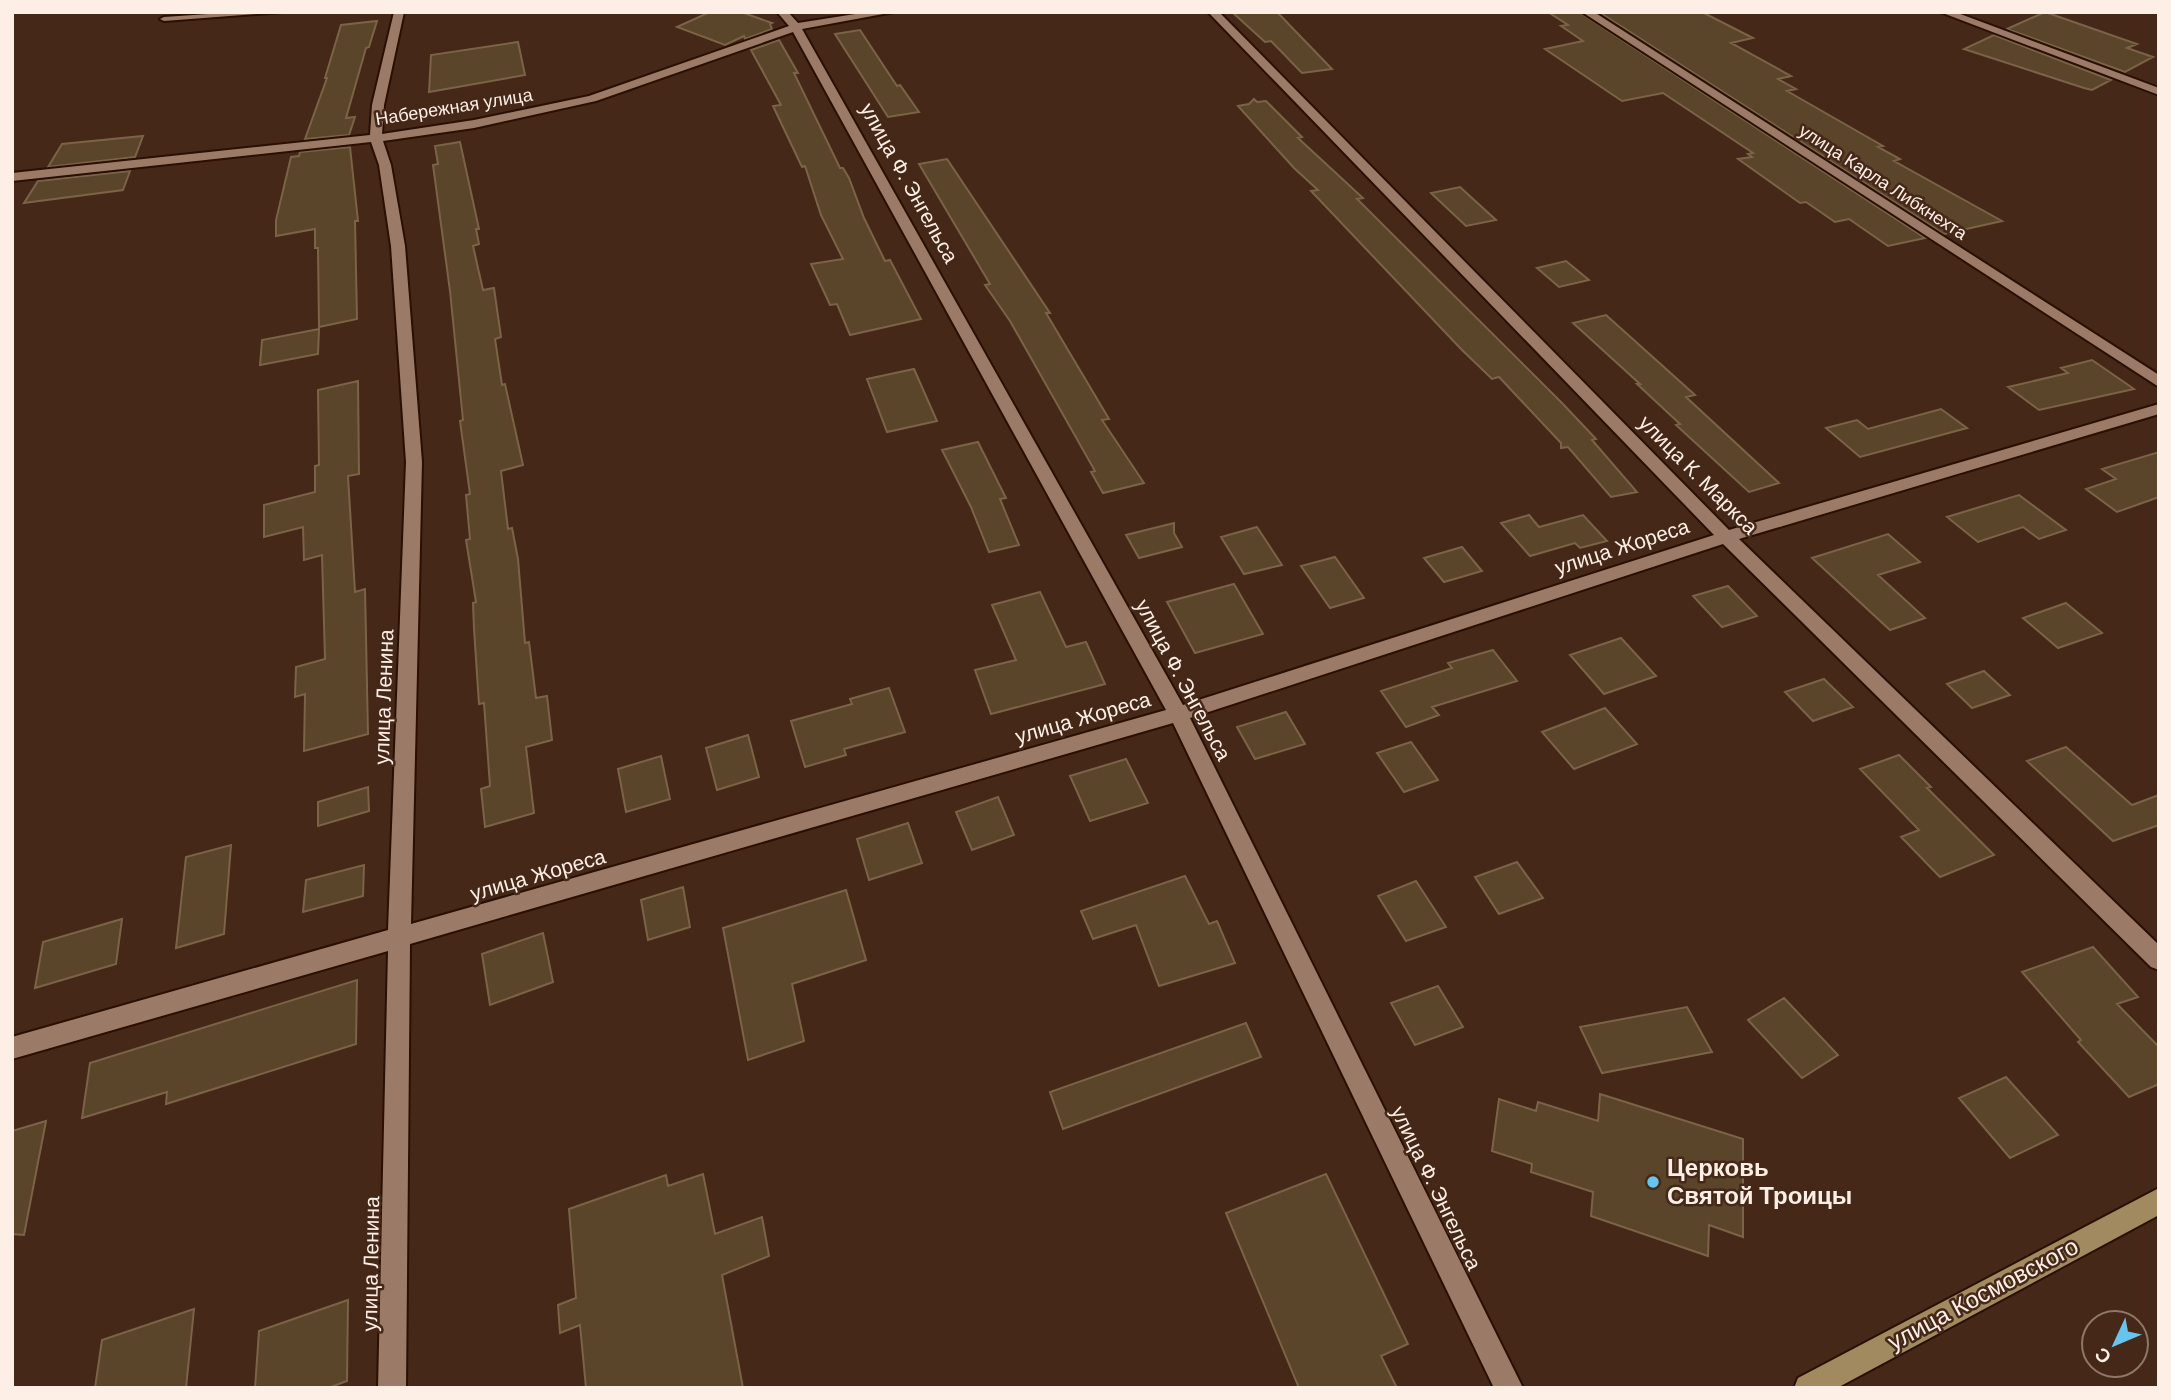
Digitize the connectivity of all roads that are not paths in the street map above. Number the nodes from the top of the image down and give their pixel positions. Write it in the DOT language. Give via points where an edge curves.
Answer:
graph roads {
  1 [pos="279,12"];
  2 [pos="399,12"];
  3 [pos="782,12"];
  4 [pos="889,12"];
  5 [pos="1213,12"];
  6 [pos="1587,12"];
  7 [pos="1945,12"];
  8 [pos="164,19"];
  9 [pos="796,27"];
  10 [pos="2159,92"];
  11 [pos="376,138"];
  12 [pos="12,177"];
  13 [pos="2159,382"];
  14 [pos="2159,409"];
  15 [pos="1726,537"];
  16 [pos="1178,714"];
  17 [pos="399,939"];
  18 [pos="2159,960"];
  19 [pos="12,1048"];
  20 [pos="2159,1201"];
  21 [pos="392,1388"];
  22 [pos="1509,1388"];
  23 [pos="1808,1388"];
  1 -- 8 [label="lane"];
  2 -- 11 [label="street, улица Ленина" via="378,105"];
  3 -- 9 [label="street, улица Ф. Энгельса"];
  4 -- 9 [label="street, Набережная улица"];
  5 -- 15 [label="street, улица К. Маркса"];
  6 -- 13 [label="street, улица Карла Либкнехта"];
  7 -- 10 [label="street"];
  9 -- 11 [label="street, Набережная улица" via="592,99 474,124"];
  9 -- 16 [label="street, улица Ф. Энгельса"];
  11 -- 12 [label="street, Набережная улица"];
  11 -- 17 [label="street, улица Ленина" via="398,246 414,462"];
  14 -- 15 [label="street, улица Жореса"];
  15 -- 16 [label="street, улица Жореса"];
  15 -- 18 [label="street, улица К. Маркса"];
  16 -- 17 [label="street, улица Жореса"];
  16 -- 22 [label="street, улица Ф. Энгельса"];
  17 -- 19 [label="street, улица Жореса"];
  17 -- 21 [label="street, улица Ленина"];
  20 -- 23 [label="main road, улица Космовского"];
}
